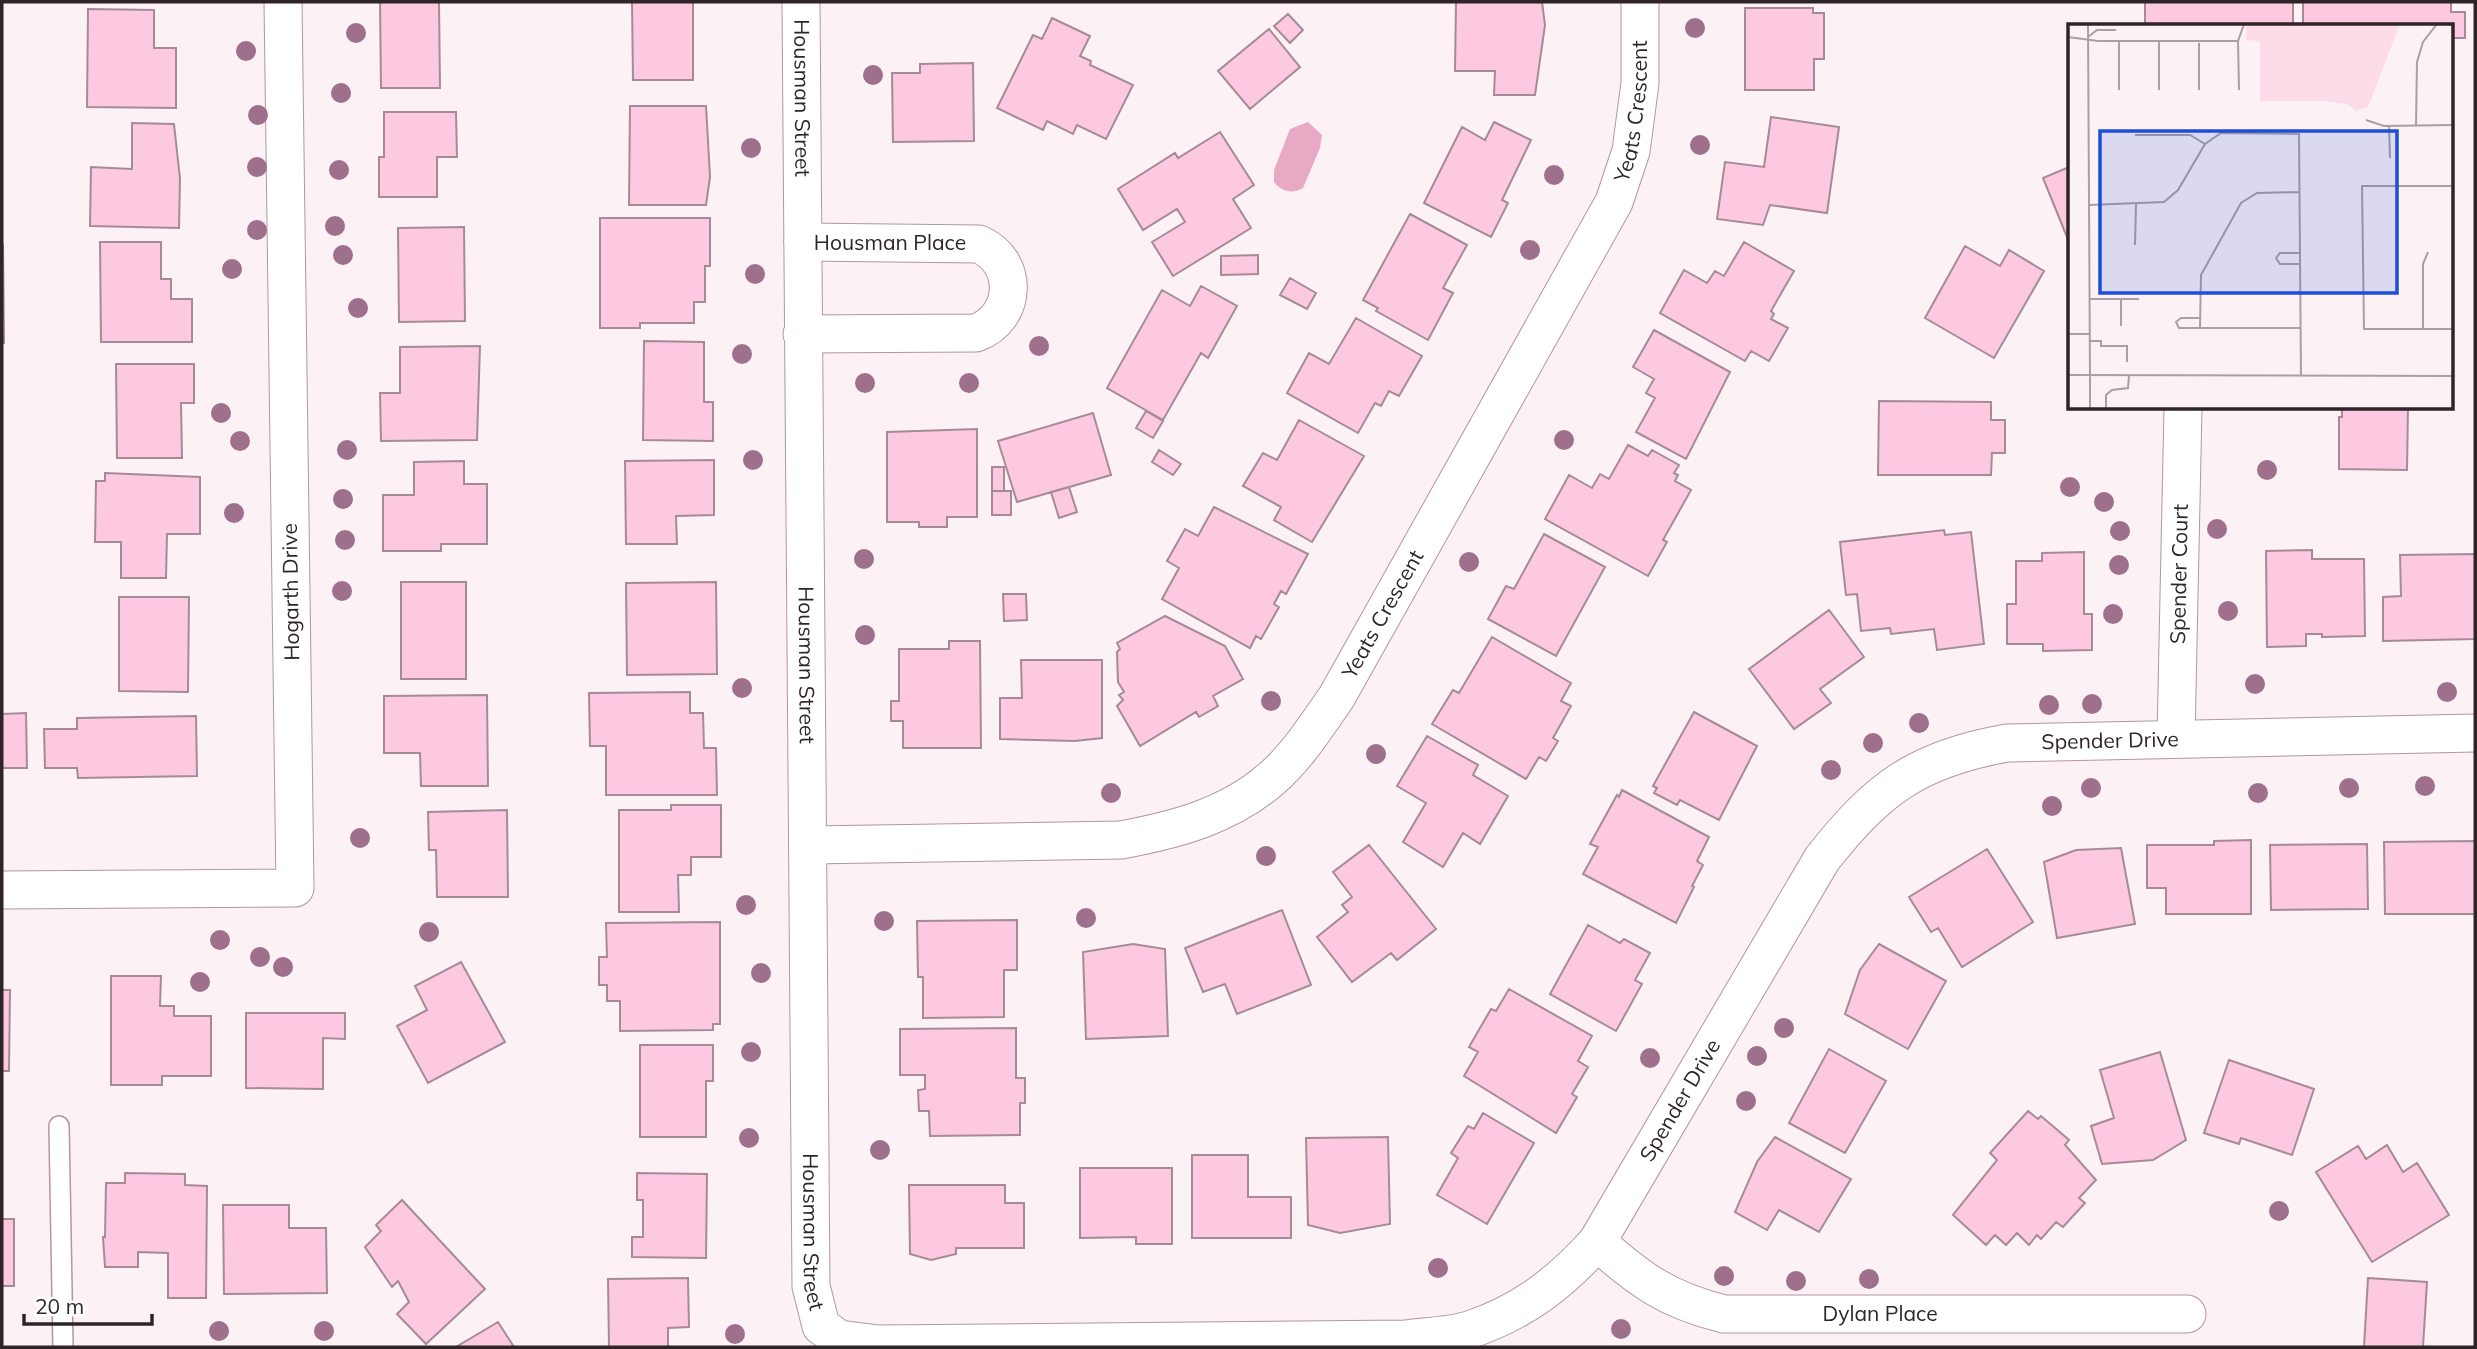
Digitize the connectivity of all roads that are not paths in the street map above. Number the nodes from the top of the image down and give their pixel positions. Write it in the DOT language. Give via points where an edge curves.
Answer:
graph roads {
  1 [pos="283,2"];
  2 [pos="801,2"];
  3 [pos="1640,2"];
  4 [pos="803,242"];
  5 [pos="802,334"];
  6 [pos="2183,410"];
  7 [pos="2475,733"];
  8 [pos="2176,738"];
  9 [pos="809,845"];
  10 [pos="2,890"];
  11 [pos="59,1125"];
  12 [pos="1597,1242"];
  13 [pos="2186,1314"];
  14 [pos="821,1326"];
  15 [pos="62,1347"];
  1 -- 10 [label="street, Hogarth Drive" via="295,888"];
  2 -- 4 [label="street, Housman Street"];
  3 -- 9 [label="street, Yeats Crescent" via="1635,124 1614,202 1336,698 1298,752 1271,780 1208,818 1121,840"];
  4 -- 5 [label="street, Housman Street"];
  4 -- 5 [label="street, Housman Place" via="979,244 1005,265 1008,289 1003,313 976,333"];
  5 -- 9 [label="street, Housman Street"];
  6 -- 8 [label="street, Spender Court"];
  7 -- 8 [label="street, Spender Drive"];
  8 -- 12 [label="street, Spender Drive" via="2007,743 1971,750 1940,759 1878,797 1822,859"];
  9 -- 14 [label="street, Housman Street" via="811,1286"];
  11 -- 15 [label="lane"];
  12 -- 13 [label="street, Dylan Place" via="1661,1292 1684,1304 1724,1314"];
  12 -- 14 [label="street, Spender Drive" via="1564,1278 1523,1307 1468,1330 1405,1339 879,1344 839,1339"];
}
